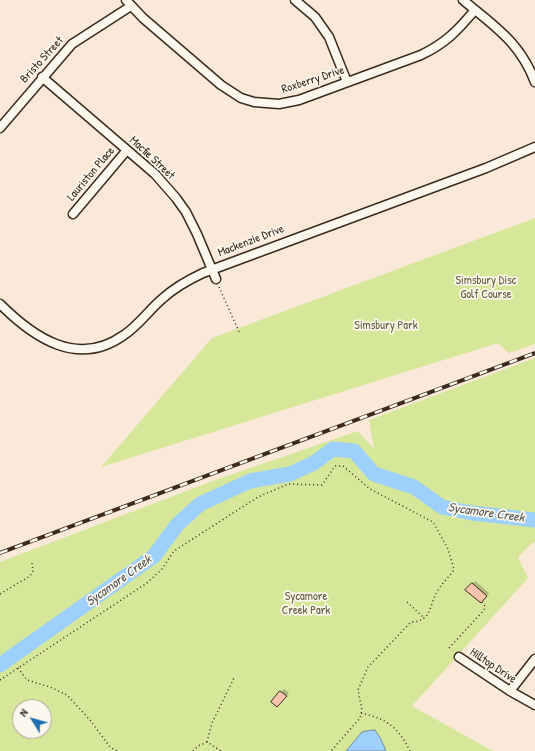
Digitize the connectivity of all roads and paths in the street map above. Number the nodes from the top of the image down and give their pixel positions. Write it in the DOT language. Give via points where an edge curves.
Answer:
graph roads {
  1 [pos="295,0"];
  2 [pos="463,0"];
  3 [pos="129,3"];
  4 [pos="475,10"];
  5 [pos="42,77"];
  6 [pos="347,82"];
  7 [pos="535,82"];
  8 [pos="0,128"];
  9 [pos="535,147"];
  10 [pos="127,150"];
  11 [pos="73,214"];
  12 [pos="212,269"];
  13 [pos="216,279"];
  14 [pos="0,304"];
  15 [pos="240,334"];
  16 [pos="32,563"];
  17 [pos="0,594"];
  18 [pos="407,602"];
  19 [pos="482,602"];
  20 [pos="424,618"];
  21 [pos="449,648"];
  22 [pos="459,657"];
  23 [pos="535,659"];
  24 [pos="18,668"];
  25 [pos="234,678"];
  26 [pos="0,680"];
  27 [pos="510,691"];
  28 [pos="535,705"];
  29 [pos="361,713"];
  30 [pos="208,742"];
  31 [pos="117,751"];
  32 [pos="193,751"];
  33 [pos="221,751"];
  34 [pos="331,751"];
  35 [pos="410,751"];
  1 -- 6 [label="street" via="315,17 329,37"];
  2 -- 4 [label="street"];
  3 -- 5 [label="street, Bristo Street" via="72,44"];
  3 -- 6 [label="street, Roxberry Drive" via="202,70 241,98 266,104 291,102"];
  4 -- 6 [label="street, Roxberry Drive" via="454,36 436,48"];
  4 -- 7 [label="street" via="516,46"];
  5 -- 8 [label="street, Bristo Street"];
  5 -- 10 [label="street, Macfie Street"];
  9 -- 12 [label="street, Mackenzie Drive" via="486,168"];
  10 -- 11 [label="street, Lauriston Place"];
  10 -- 12 [label="street, Macfie Street" via="163,183 183,207"];
  12 -- 13 [label="street, Macfie Street"];
  12 -- 14 [label="street, Mackenzie Drive" via="178,286 125,335 102,346 90,348 67,348 46,341"];
  13 -- 15 [label="path"];
  16 -- 17 [label="path" via="33,571 30,576"];
  18 -- 20 [label="path"];
  19 -- 21 [label="path" via="484,610"];
  20 -- 24 [label="path" via="428,615 439,588 454,569 448,548 433,522 370,489 343,466 335,466 322,486 288,484 258,497 206,529 174,551 162,569 147,583"];
  20 -- 29 [label="path" via="420,622 410,622 368,667 358,690"];
  22 -- 27 [label="street, Hilltop Drive"];
  23 -- 27 [label="street"];
  24 -- 26 [label="path"];
  24 -- 31 [label="path" via="27,680 67,695 110,747"];
  25 -- 30 [label="path" via="212,723"];
  27 -- 28 [label="street, Hilltop Drive"];
  29 -- 34 [label="path" via="360,718"];
  29 -- 35 [label="path" via="387,722 402,735"];
  30 -- 32 [label="path"];
  30 -- 33 [label="path"];
}
